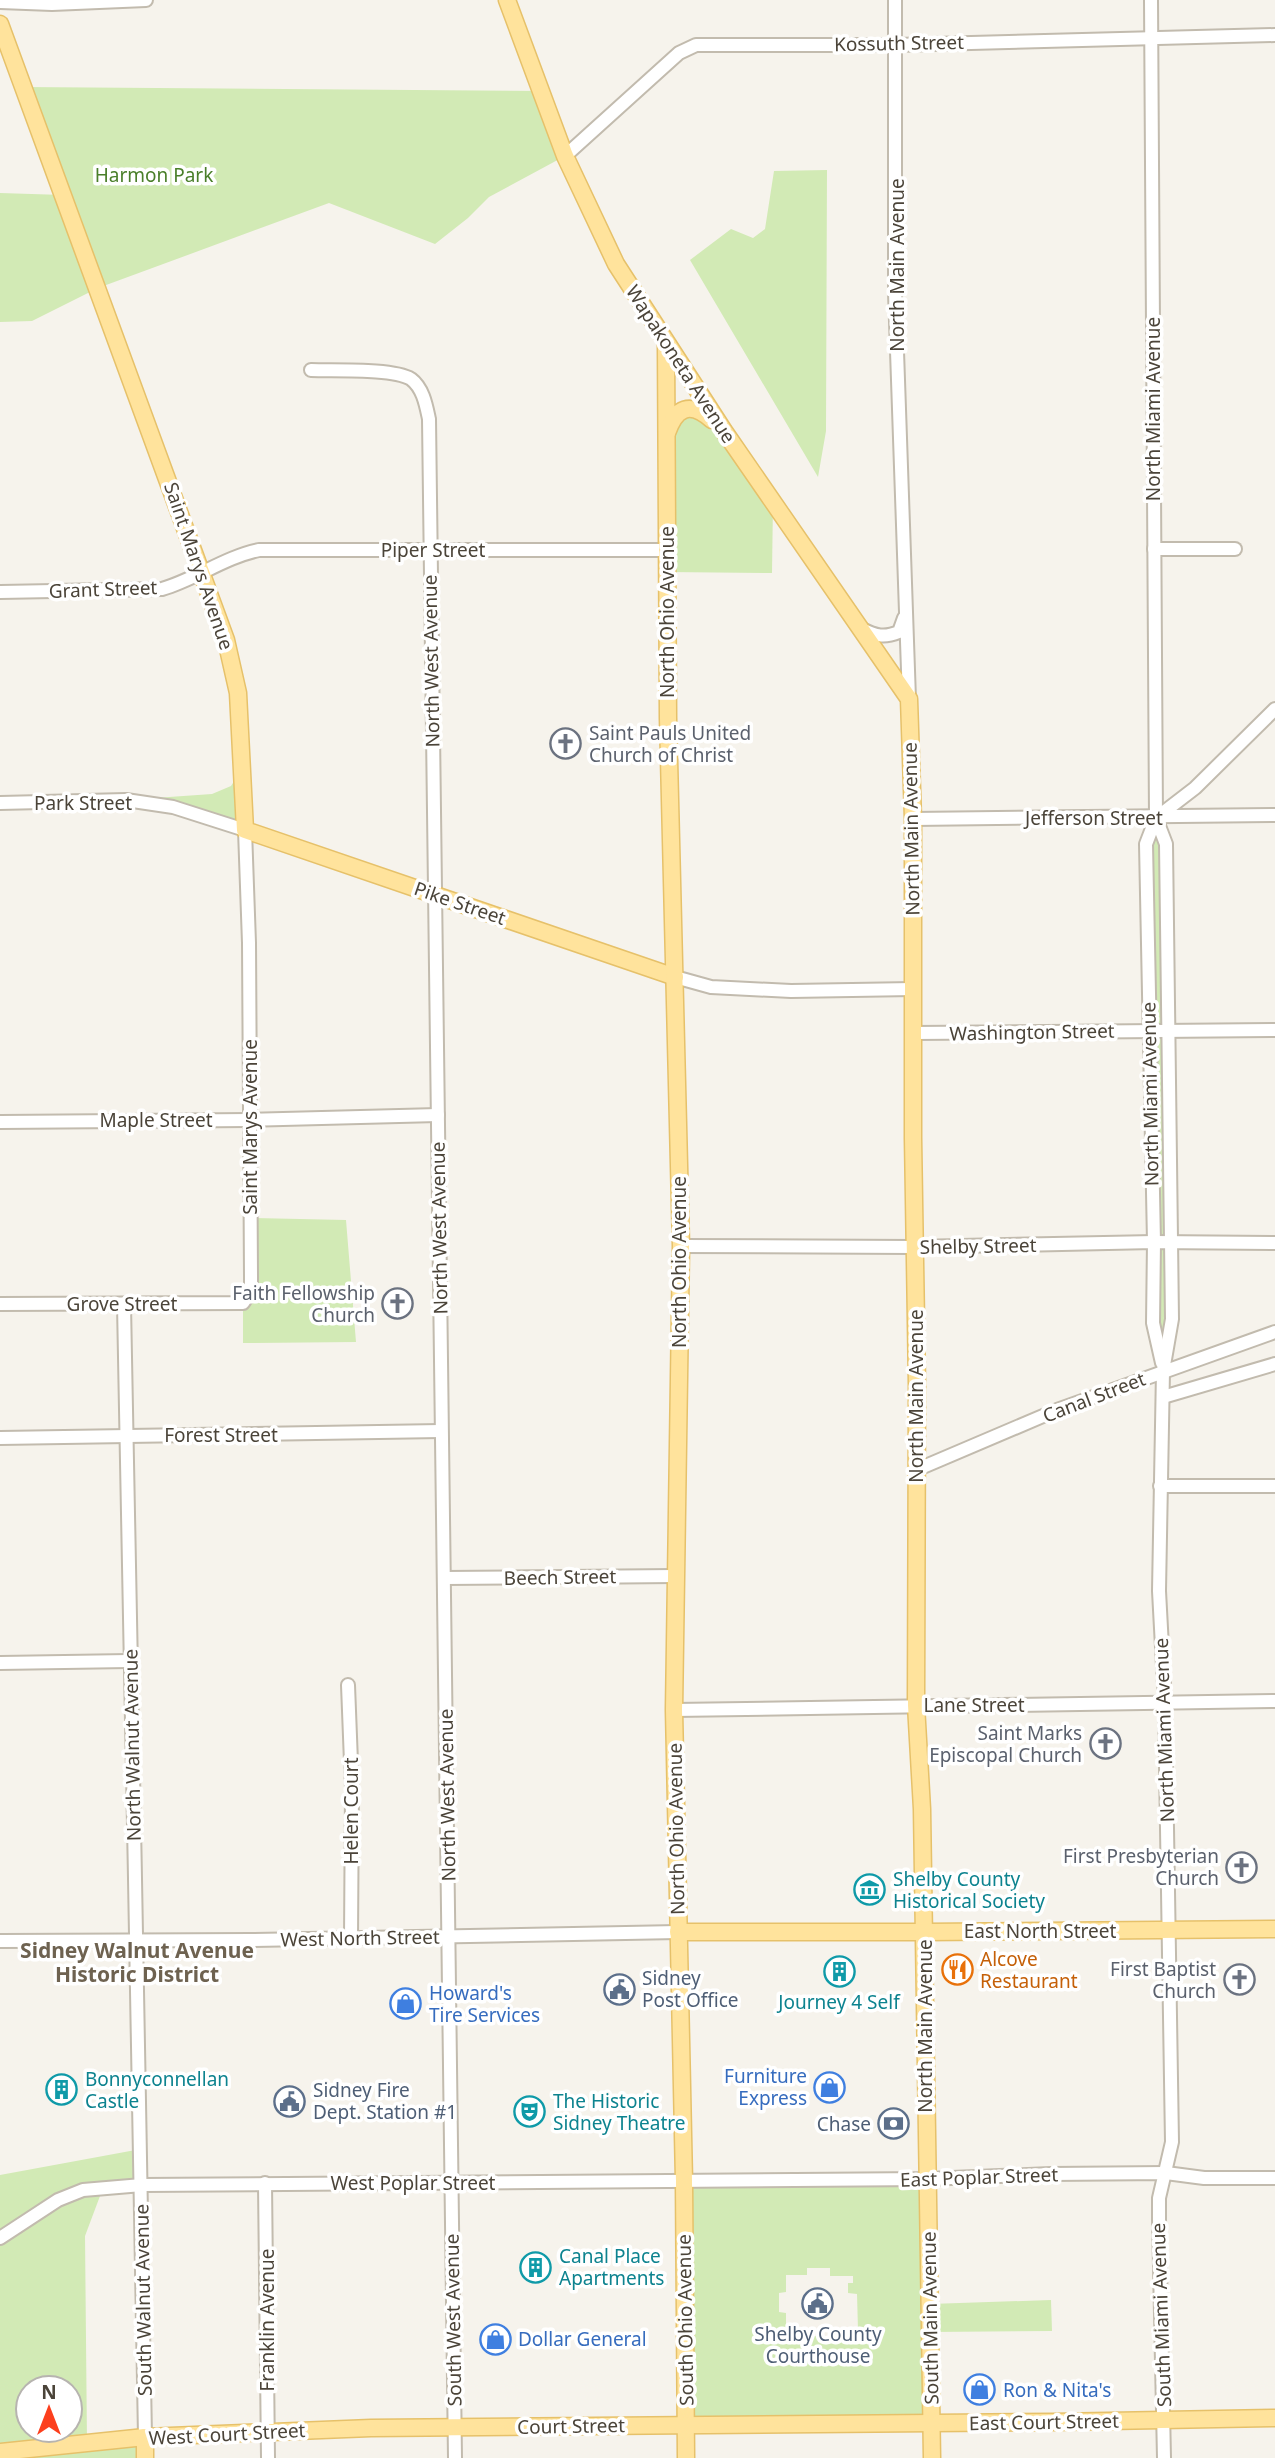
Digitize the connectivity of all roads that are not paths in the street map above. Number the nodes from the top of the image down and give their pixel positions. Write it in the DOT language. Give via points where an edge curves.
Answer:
graph roads {
  1 [pos="146,0"];
  2 [pos="507,0"];
  3 [pos="895,0"];
  4 [pos="1151,0"];
  5 [pos="0,2"];
  6 [pos="0,24"];
  7 [pos="1275,35"];
  8 [pos="1151,38"];
  9 [pos="896,45"];
  10 [pos="565,156"];
  11 [pos="666,344"];
  12 [pos="311,370"];
  13 [pos="724,431"];
  14 [pos="666,436"];
  15 [pos="1154,549"];
  16 [pos="429,550"];
  17 [pos="667,550"];
  18 [pos="1234,550"];
  19 [pos="203,572"];
  20 [pos="0,592"];
  21 [pos="905,614"];
  22 [pos="860,628"];
  23 [pos="909,699"];
  24 [pos="1275,709"];
  25 [pos="0,803"];
  26 [pos="1275,815"];
  27 [pos="1156,818"];
  28 [pos="913,819"];
  29 [pos="245,830"];
  30 [pos="436,895"];
  31 [pos="675,977"];
  32 [pos="913,989"];
  33 [pos="1149,1030"];
  34 [pos="1168,1030"];
  35 [pos="1275,1030"];
  36 [pos="914,1033"];
  37 [pos="438,1115"];
  38 [pos="249,1120"];
  39 [pos="0,1122"];
  40 [pos="1154,1242"];
  41 [pos="1172,1242"];
  42 [pos="1275,1243"];
  43 [pos="681,1246"];
  44 [pos="914,1247"];
  45 [pos="243,1303"];
  46 [pos="0,1304"];
  47 [pos="124,1305"];
  48 [pos="1275,1332"];
  49 [pos="1275,1364"];
  50 [pos="1163,1371"];
  51 [pos="1163,1397"];
  52 [pos="441,1431"];
  53 [pos="126,1435"];
  54 [pos="0,1438"];
  55 [pos="916,1470"];
  56 [pos="1160,1486"];
  57 [pos="1275,1486"];
  58 [pos="676,1576"];
  59 [pos="445,1578"];
  60 [pos="129,1661"];
  61 [pos="0,1663"];
  62 [pos="348,1685"];
  63 [pos="1275,1701"];
  64 [pos="1165,1703"];
  65 [pos="916,1705"];
  66 [pos="674,1710"];
  67 [pos="1275,1929"];
  68 [pos="1169,1930"];
  69 [pos="678,1932"];
  70 [pos="925,1932"];
  71 [pos="449,1937"];
  72 [pos="351,1938"];
  73 [pos="138,1940"];
  74 [pos="0,1941"];
  75 [pos="1167,2173"];
  76 [pos="1275,2178"];
  77 [pos="927,2179"];
  78 [pos="684,2181"];
  79 [pos="450,2182"];
  80 [pos="265,2183"];
  81 [pos="142,2185"];
  82 [pos="0,2238"];
  83 [pos="1275,2418"];
  84 [pos="1164,2420"];
  85 [pos="932,2423"];
  86 [pos="687,2424"];
  87 [pos="455,2428"];
  88 [pos="267,2431"];
  89 [pos="145,2437"];
  90 [pos="0,2452"];
  91 [pos="145,2458"];
  92 [pos="268,2458"];
  93 [pos="456,2458"];
  94 [pos="686,2458"];
  95 [pos="932,2458"];
  96 [pos="1164,2458"];
  1 -- 5 [label="street"];
  2 -- 10 [label="main road, Wapakoneta Avenue"];
  3 -- 9 [label="street, North Main Avenue"];
  4 -- 8 [label="street, North Miami Avenue"];
  6 -- 19 [label="main road, Saint Marys Avenue"];
  7 -- 8 [label="street, Kossuth Street"];
  8 -- 9 [label="street, Kossuth Street"];
  8 -- 15 [label="street, North Miami Avenue"];
  9 -- 10 [label="street, Kossuth Street" via="696,45 679,53"];
  9 -- 21 [label="street, North Main Avenue" via="895,293"];
  10 -- 11 [label="main road, Wapakoneta Avenue" via="616,264"];
  11 -- 13 [label="main road, Wapakoneta Avenue"];
  11 -- 14 [label="main road, North Ohio Avenue"];
  12 -- 16 [label="street, North West Avenue" via="391,373 411,380 424,396 429,419"];
  13 -- 14 [label="main road" via="691,408 676,414"];
  13 -- 22 [label="main road, Wapakoneta Avenue"];
  14 -- 17 [label="main road, North Ohio Avenue"];
  15 -- 18 [label="street"];
  15 -- 27 [label="street, North Miami Avenue"];
  16 -- 17 [label="street, Piper Street"];
  16 -- 19 [label="street, Piper Street" via="259,550"];
  16 -- 30 [label="street, North West Avenue"];
  17 -- 31 [label="main road, North Ohio Avenue"];
  19 -- 20 [label="street, Grant Street" via="162,589"];
  19 -- 29 [label="main road, Saint Marys Avenue" via="238,693"];
  21 -- 22 [label="street" via="899,632 888,636"];
  21 -- 23 [label="street, North Main Avenue"];
  22 -- 23 [label="main road, Wapakoneta Avenue"];
  23 -- 28 [label="main road, North Main Avenue"];
  24 -- 27 [label="street" via="1195,788"];
  25 -- 29 [label="street, Park Street" via="126,800 173,807"];
  26 -- 27 [label="street, Jefferson Street"];
  27 -- 28 [label="street, Jefferson Street"];
  27 -- 33 [label="street, North Miami Avenue" via="1146,844"];
  27 -- 34 [label="street, North Miami Avenue" via="1166,844"];
  28 -- 32 [label="main road, North Main Avenue"];
  29 -- 30 [label="main road, Pike Street"];
  29 -- 38 [label="street, Saint Marys Avenue"];
  30 -- 31 [label="main road, Pike Street"];
  30 -- 37 [label="street, North West Avenue"];
  31 -- 32 [label="street" via="711,987"];
  31 -- 43 [label="main road, North Ohio Avenue"];
  32 -- 36 [label="main road, North Main Avenue"];
  33 -- 34 [label="street, Washington Street"];
  33 -- 36 [label="street, Washington Street"];
  33 -- 40 [label="street, North Miami Avenue"];
  34 -- 35 [label="street, Washington Street"];
  34 -- 41 [label="street, North Miami Avenue"];
  36 -- 44 [label="main road, North Main Avenue"];
  37 -- 38 [label="street, Maple Street"];
  37 -- 52 [label="street, North West Avenue"];
  38 -- 39 [label="street, Maple Street"];
  38 -- 45 [label="street, Saint Marys Avenue" via="251,1291"];
  40 -- 41 [label="street, Shelby Street"];
  40 -- 44 [label="street, Shelby Street"];
  40 -- 50 [label="street, North Miami Avenue" via="1153,1322"];
  41 -- 42 [label="street, Shelby Street"];
  41 -- 50 [label="street, North Miami Avenue" via="1172,1319"];
  43 -- 44 [label="street, Shelby Street"];
  43 -- 58 [label="main road, North Ohio Avenue"];
  44 -- 55 [label="main road, North Main Avenue"];
  45 -- 47 [label="street, Grove Street"];
  46 -- 47 [label="street, Grove Street"];
  47 -- 53 [label="street, North Walnut Avenue"];
  48 -- 50 [label="street, Canal Street"];
  49 -- 51 [label="street"];
  50 -- 51 [label="street, North Miami Avenue"];
  50 -- 55 [label="street, Canal Street"];
  51 -- 56 [label="street, North Miami Avenue"];
  52 -- 53 [label="street, Forest Street"];
  52 -- 59 [label="street, North West Avenue"];
  53 -- 54 [label="street, Forest Street"];
  53 -- 60 [label="street, North Walnut Avenue"];
  55 -- 65 [label="main road, North Main Avenue"];
  56 -- 57 [label="street"];
  56 -- 64 [label="street, North Miami Avenue"];
  58 -- 59 [label="street, Beech Street"];
  58 -- 66 [label="main road, North Ohio Avenue"];
  59 -- 71 [label="street, North West Avenue"];
  60 -- 61 [label="street"];
  60 -- 73 [label="street, North Walnut Avenue"];
  62 -- 72 [label="street, Helen Court"];
  63 -- 64 [label="street, Lane Street"];
  64 -- 65 [label="street, Lane Street"];
  64 -- 68 [label="street, North Miami Avenue"];
  65 -- 66 [label="street, Lane Street"];
  65 -- 70 [label="main road, North Main Avenue"];
  66 -- 69 [label="main road, North Ohio Avenue"];
  67 -- 68 [label="main road, East North Street"];
  68 -- 70 [label="main road, East North Street"];
  68 -- 75 [label="street, North Miami Avenue" via="1172,2141"];
  69 -- 70 [label="main road, East North Street"];
  69 -- 71 [label="street, West North Street"];
  69 -- 78 [label="main road, North Ohio Avenue"];
  70 -- 77 [label="main road, North Main Avenue"];
  71 -- 72 [label="street, West North Street"];
  71 -- 79 [label="street, North West Avenue"];
  72 -- 73 [label="street, West North Street"];
  73 -- 74 [label="street, West North Street"];
  73 -- 81 [label="street, North Walnut Avenue"];
  75 -- 76 [label="street, East Poplar Street"];
  75 -- 77 [label="street, East Poplar Street"];
  75 -- 84 [label="street, South Miami Avenue" via="1158,2219"];
  77 -- 78 [label="street, East Poplar Street"];
  77 -- 85 [label="main road, South Main Avenue"];
  78 -- 79 [label="street, West Poplar Street"];
  78 -- 86 [label="main road, South Ohio Avenue"];
  79 -- 80 [label="street, West Poplar Street"];
  79 -- 87 [label="street, South West Avenue"];
  80 -- 81 [label="street, West Poplar Street"];
  80 -- 88 [label="street, Franklin Avenue"];
  81 -- 82 [label="street, West Poplar Street" via="83,2190 58,2200"];
  81 -- 89 [label="street, South Walnut Avenue"];
  83 -- 84 [label="main road, East Court Street"];
  84 -- 85 [label="main road, East Court Street"];
  84 -- 96 [label="street, South Miami Avenue"];
  85 -- 86 [label="main road, East Court Street"];
  85 -- 95 [label="main road, South Main Avenue"];
  86 -- 87 [label="main road, Court Street"];
  86 -- 94 [label="main road, South Ohio Avenue"];
  87 -- 88 [label="main road, West Court Street"];
  87 -- 93 [label="street, South West Avenue"];
  88 -- 89 [label="main road, West Court Street"];
  88 -- 92 [label="street, Franklin Avenue"];
  89 -- 90 [label="main road, West Court Street"];
  89 -- 91 [label="main road, South Walnut Avenue"];
}
